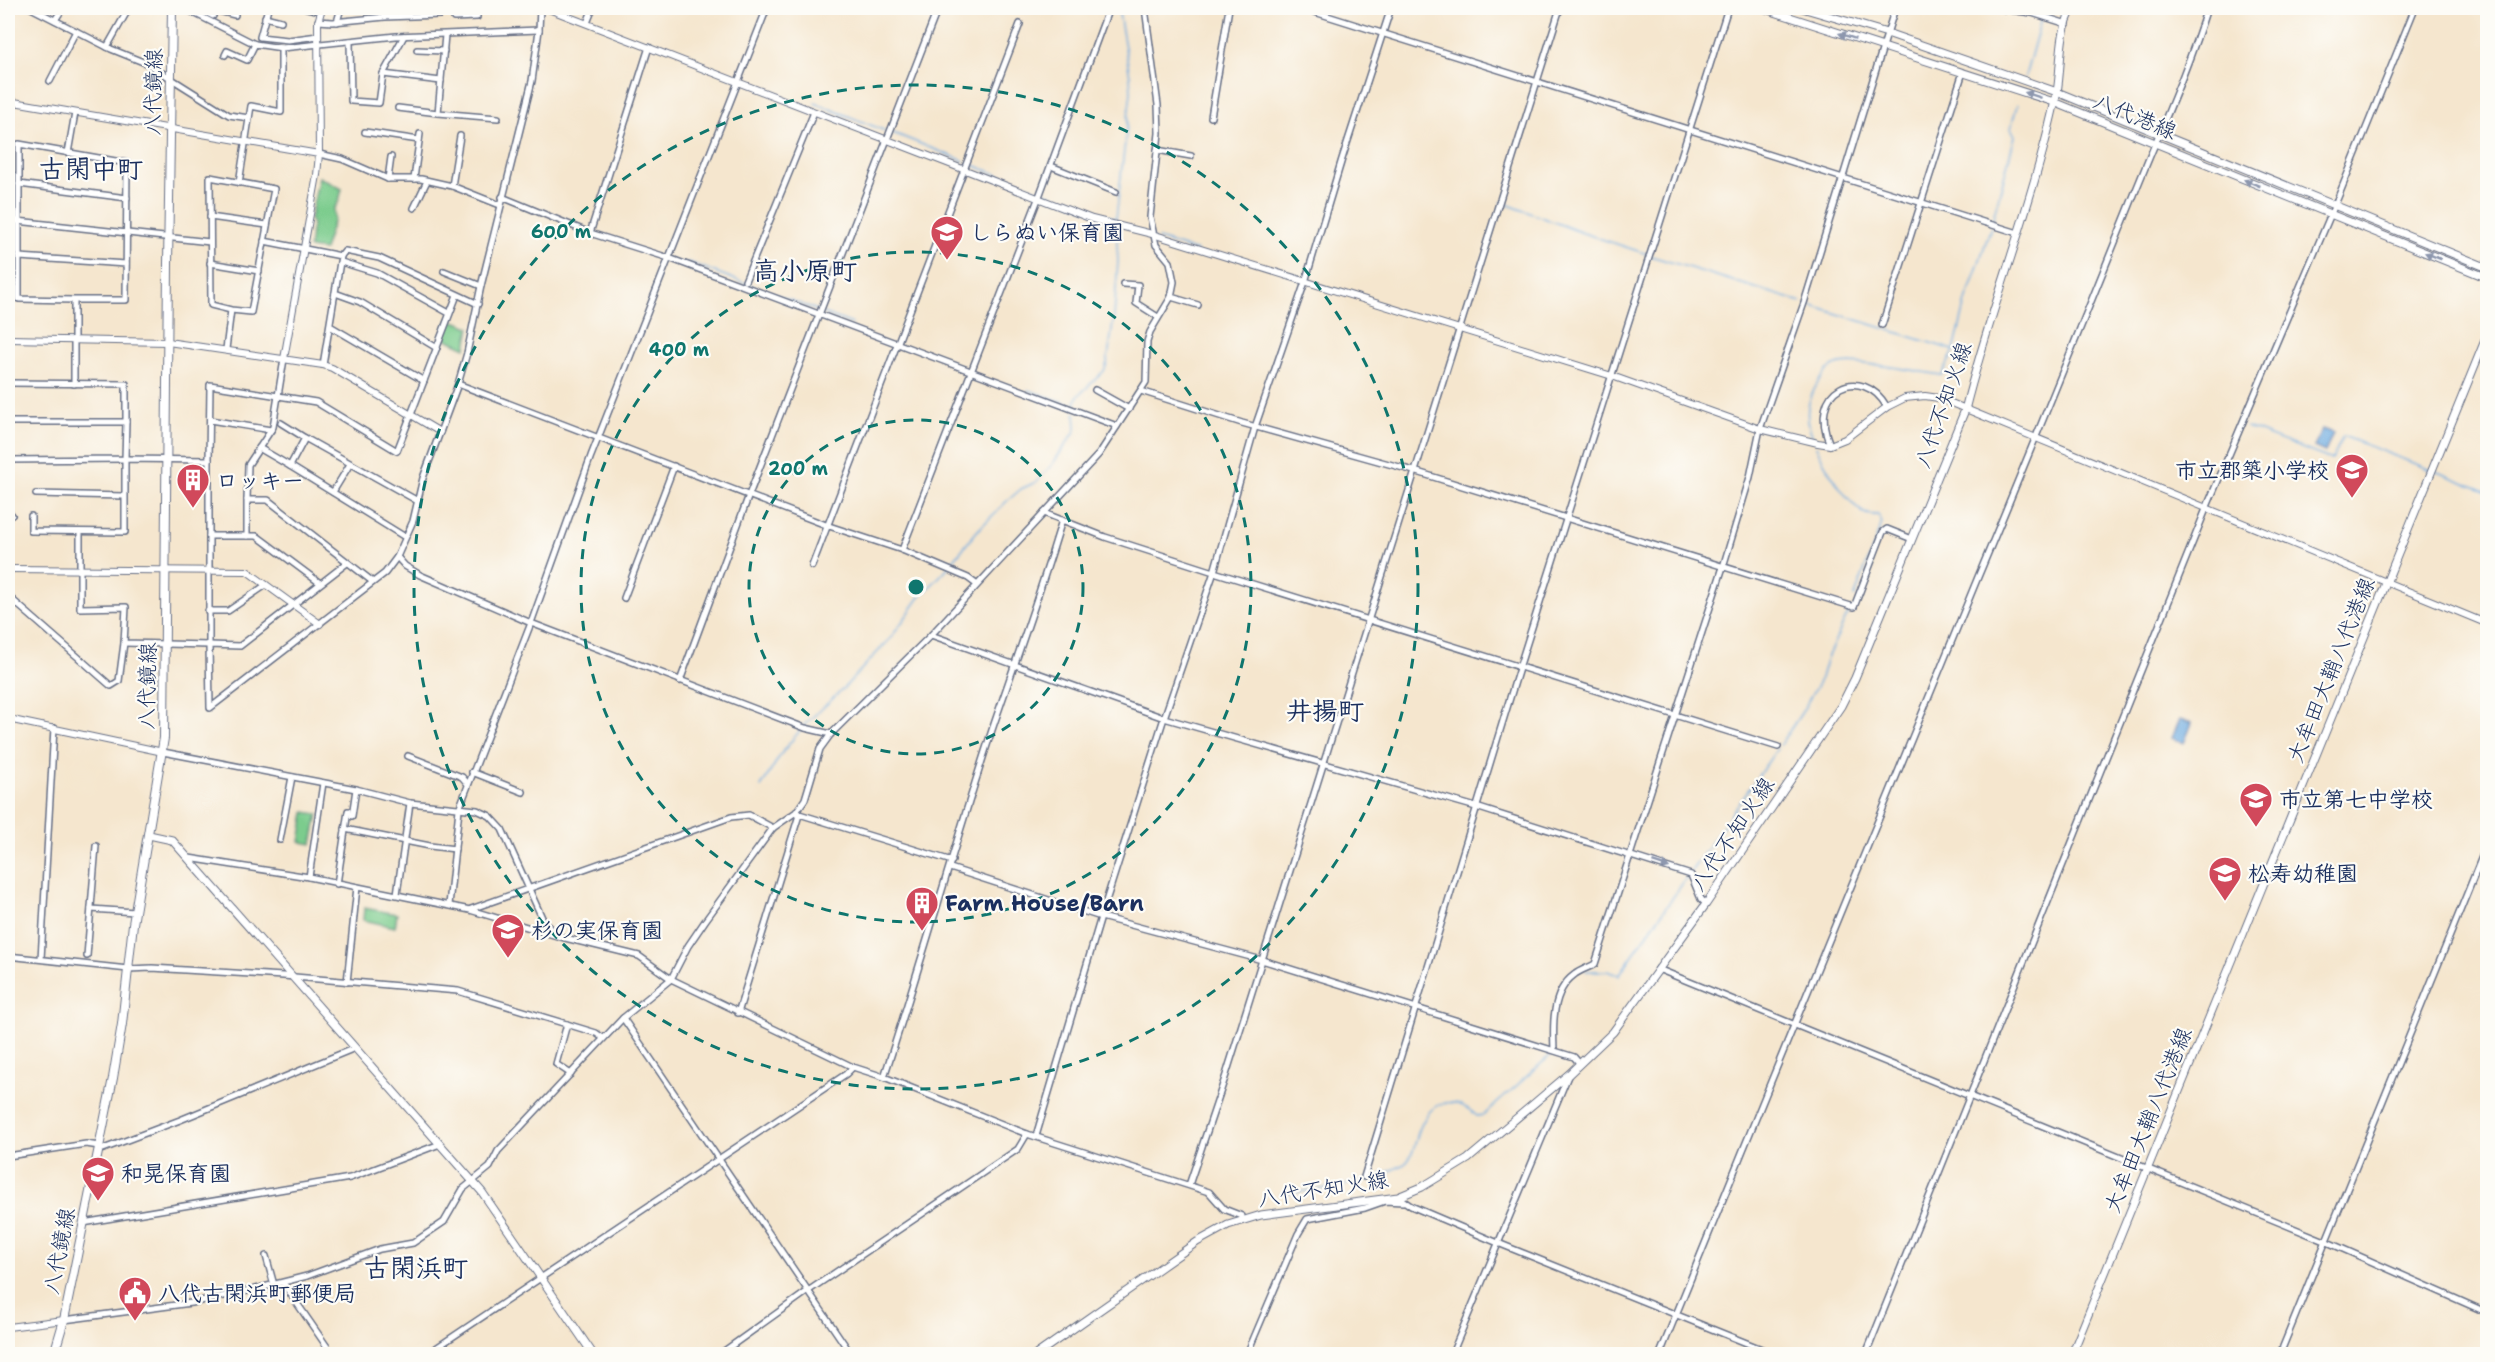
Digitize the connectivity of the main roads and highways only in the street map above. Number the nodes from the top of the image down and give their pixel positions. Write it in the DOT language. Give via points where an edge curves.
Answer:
graph roads {
  1 [pos="172,8"];
  2 [pos="1762,8"];
  3 [pos="1802,8"];
  4 [pos="2073,8"];
  5 [pos="2057,92"];
  6 [pos="2054,102"];
  7 [pos="2487,268"];
  8 [pos="2487,278"];
  9 [pos="2487,333"];
  10 [pos="149,835"];
  11 [pos="54,1354"];
  12 [pos="593,1354"];
  13 [pos="1037,1354"];
  14 [pos="2072,1354"];
  1 -- 10 [label="main road, 八代鏡線" via="166,645 163,752"];
  6 -- 2 [label="main road, 八代港線, one-way"];
  3 -- 5 [label="main road, 八代港線"];
  4 -- 5 [label="main road, 八代不知火線"];
  5 -- 6 [label="main road, 八代不知火線"];
  5 -- 7 [label="main road, 八代港線"];
  8 -- 6 [label="main road, 八代港線, one-way"];
  6 -- 13 [label="main road, 八代不知火線" via="1965,410 1842,706 1613,1032 1468,1159 1400,1199 1261,1215 1213,1232"];
  9 -- 14 [label="main road, 大牟田大鞘八代港線"];
  10 -- 11 [label="main road, 八代鏡線" via="122,1024"];
  10 -- 12 [label="main road" via="172,840 441,1144 472,1181"];
}
